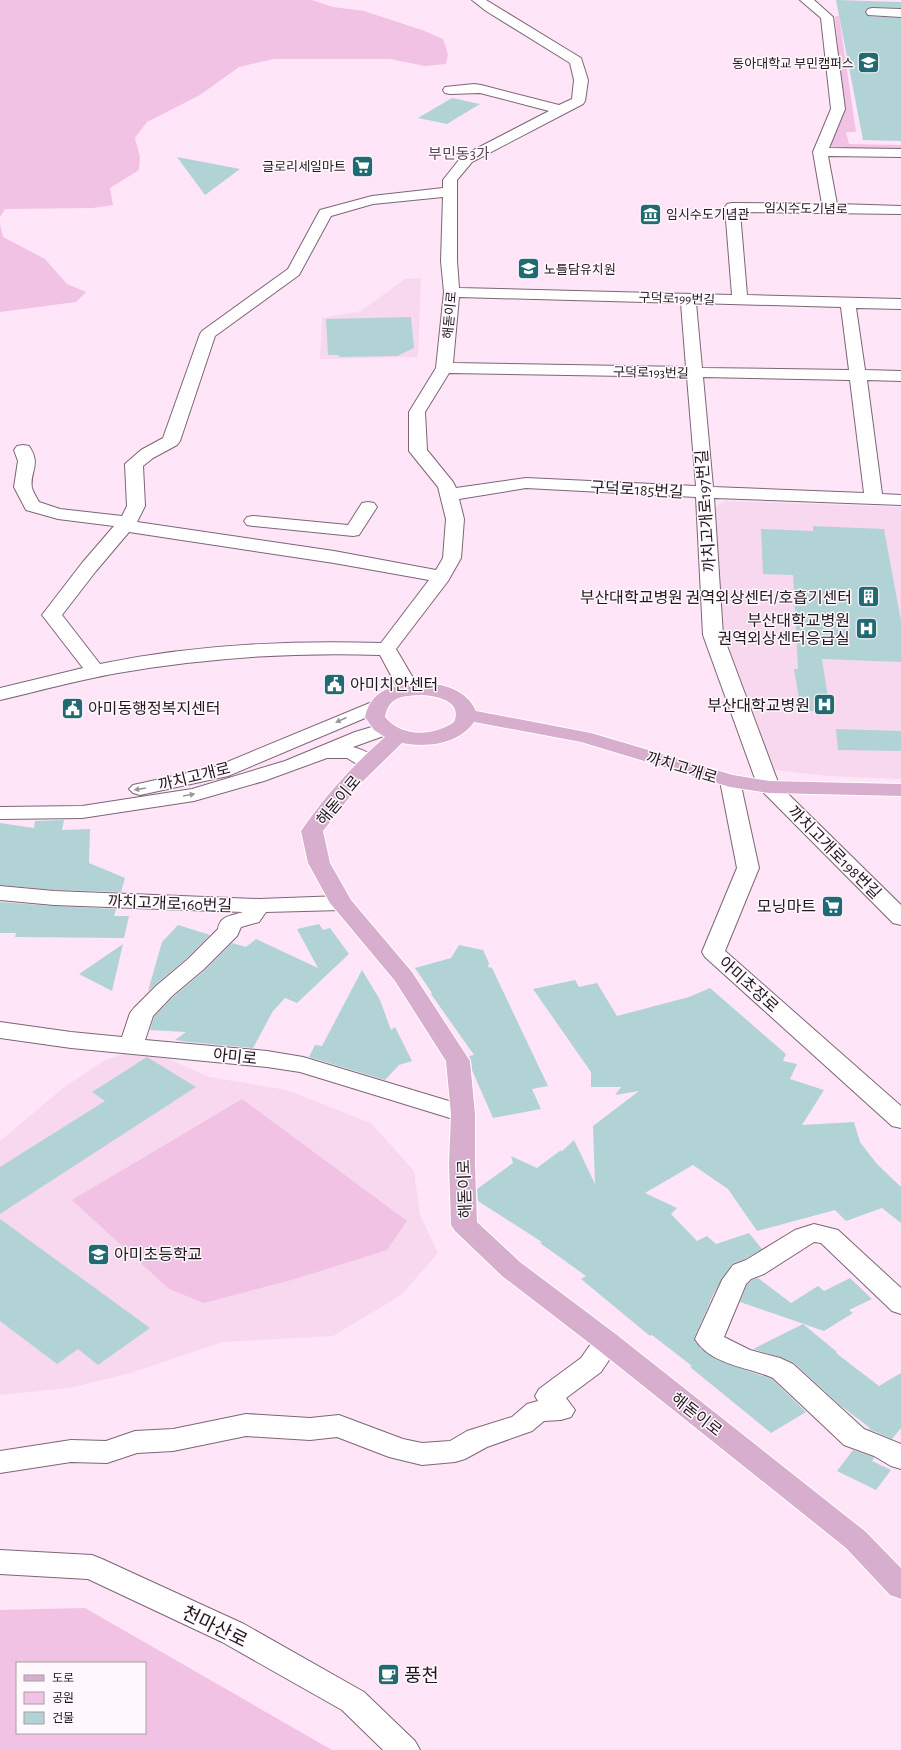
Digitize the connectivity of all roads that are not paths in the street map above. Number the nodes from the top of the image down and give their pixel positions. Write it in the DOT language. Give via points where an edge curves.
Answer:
graph roads {
  1 [pos="478,0"];
  2 [pos="806,0"];
  3 [pos="872,12"];
  4 [pos="901,13"];
  5 [pos="450,90"];
  6 [pos="561,110"];
  7 [pos="820,152"];
  8 [pos="901,153"];
  9 [pos="450,192"];
  10 [pos="830,208"];
  11 [pos="901,210"];
  12 [pos="452,292"];
  13 [pos="688,298"];
  14 [pos="740,300"];
  15 [pos="848,303"];
  16 [pos="901,304"];
  17 [pos="444,368"];
  18 [pos="694,372"];
  19 [pos="858,375"];
  20 [pos="901,376"];
  21 [pos="23,450"];
  22 [pos="705,492"];
  23 [pos="449,495"];
  24 [pos="874,499"];
  25 [pos="901,500"];
  26 [pos="368,506"];
  27 [pos="253,521"];
  28 [pos="126,524"];
  29 [pos="440,577"];
  30 [pos="386,649"];
  31 [pos="96,672"];
  32 [pos="408,690"];
  33 [pos="0,694"];
  34 [pos="378,706"];
  35 [pos="467,715"];
  36 [pos="391,733"];
  37 [pos="319,753"];
  38 [pos="369,763"];
  39 [pos="730,781"];
  40 [pos="769,787"];
  41 [pos="901,790"];
  42 [pos="0,799"];
  43 [pos="0,813"];
  44 [pos="0,893"];
  45 [pos="341,903"];
  46 [pos="259,906"];
  47 [pos="901,918"];
  48 [pos="0,1030"];
  49 [pos="131,1046"];
  50 [pos="463,1114"];
  51 [pos="901,1120"];
  52 [pos="901,1304"];
  53 [pos="607,1342"];
  54 [pos="901,1458"];
  55 [pos="0,1462"];
  56 [pos="0,1562"];
  57 [pos="901,1587"];
  58 [pos="404,1750"];
  1 -- 6 [label="street, 해돋이로" via="576,61 581,80 578,101"];
  2 -- 7 [label="street" via="827,17 838,109"];
  3 -- 4 [label="street"];
  5 -- 6 [label="street" via="486,90"];
  6 -- 9 [label="street, 해돋이로" via="467,159 450,180"];
  7 -- 8 [label="street"];
  7 -- 10 [label="street"];
  9 -- 12 [label="street, 해돋이로" via="449,261"];
  9 -- 28 [label="street" via="372,200 325,213 294,272 208,334 171,441 134,464 136,506"];
  10 -- 11 [label="street, 임시수도기념로"];
  10 -- 14 [label="street, 임시수도기념로" via="732,207"];
  12 -- 13 [label="street, 구덕로199번길"];
  12 -- 17 [label="street, 해돋이로"];
  13 -- 14 [label="street, 구덕로199번길"];
  13 -- 18 [label="street, 까치고개로197번길"];
  14 -- 15 [label="street, 구덕로199번길"];
  15 -- 16 [label="street, 구덕로199번길"];
  15 -- 19 [label="street"];
  17 -- 18 [label="street, 구덕로193번길"];
  17 -- 23 [label="street, 해돋이로" via="417,412 418,451 447,486"];
  18 -- 19 [label="street, 구덕로193번길"];
  18 -- 22 [label="street, 까치고개로197번길"];
  19 -- 20 [label="street, 구덕로193번길"];
  19 -- 24 [label="street"];
  21 -- 28 [label="street" via="27,460 23,487 32,506 58,514"];
  22 -- 23 [label="street, 구덕로185번길" via="526,483"];
  22 -- 24 [label="street, 구덕로185번길"];
  22 -- 40 [label="street, 까치고개로197번길" via="713,636"];
  23 -- 29 [label="street, 해돋이로" via="456,519 452,558"];
  24 -- 25 [label="street, 구덕로185번길"];
  26 -- 27 [label="street" via="353,531"];
  28 -- 29 [label="street" via="334,557"];
  28 -- 31 [label="street" via="52,616"];
  29 -- 30 [label="street, 해돋이로"];
  30 -- 31 [label="street" via="248,650"];
  30 -- 32 [label="street"];
  31 -- 33 [label="street"];
  32 -- 34 [label="main road" via="389,696"];
  32 -- 35 [label="main road" via="437,690 449,694 466,707"];
  34 -- 36 [label="main road" via="375,717 379,725"];
  34 -- 42 [label="street, 까치고개로, one-way" via="221,772 80,799"];
  35 -- 36 [label="main road" via="464,723 444,736 413,739"];
  35 -- 39 [label="main road, 까치고개로" via="584,737"];
  36 -- 37 [label="street"];
  36 -- 38 [label="main road, 해돋이로"];
  37 -- 38 [label="street" via="342,750 353,752"];
  43 -- 37 [label="street, one-way" via="82,812 194,795 257,777"];
  38 -- 45 [label="main road, 해돋이로" via="312,830 319,863"];
  39 -- 40 [label="main road, 까치고개로"];
  39 -- 51 [label="street, 아미초장로" via="748,868 713,952"];
  40 -- 41 [label="main road, 까치고개로"];
  40 -- 47 [label="street, 까치고개로198번길"];
  44 -- 46 [label="street, 까치고개로160번길" via="54,898"];
  45 -- 46 [label="street, 까치고개로160번길"];
  45 -- 50 [label="main road, 해돋이로" via="404,977 458,1061"];
  46 -- 49 [label="street" via="251,918 230,923 229,931 142,1013"];
  48 -- 49 [label="street, 아미로"];
  49 -- 50 [label="street, 아미로" via="268,1059 303,1065"];
  50 -- 53 [label="main road, 해돋이로" via="464,1225 511,1269"];
  52 -- 54 [label="street" via="829,1236 814,1233 804,1236 755,1267 742,1272 726,1298 710,1339 713,1344 742,1358 783,1371 854,1437 894,1452"];
  53 -- 55 [label="street" via="591,1365 549,1396 561,1410 537,1411 522,1424 477,1439 455,1451 422,1454 398,1450 339,1426 310,1429 246,1425 173,1440 135,1442 107,1452 71,1451"];
  53 -- 57 [label="main road, 해돋이로" via="856,1540"];
  56 -- 58 [label="street, 천마산로" via="92,1567 233,1633 353,1701"];
}
